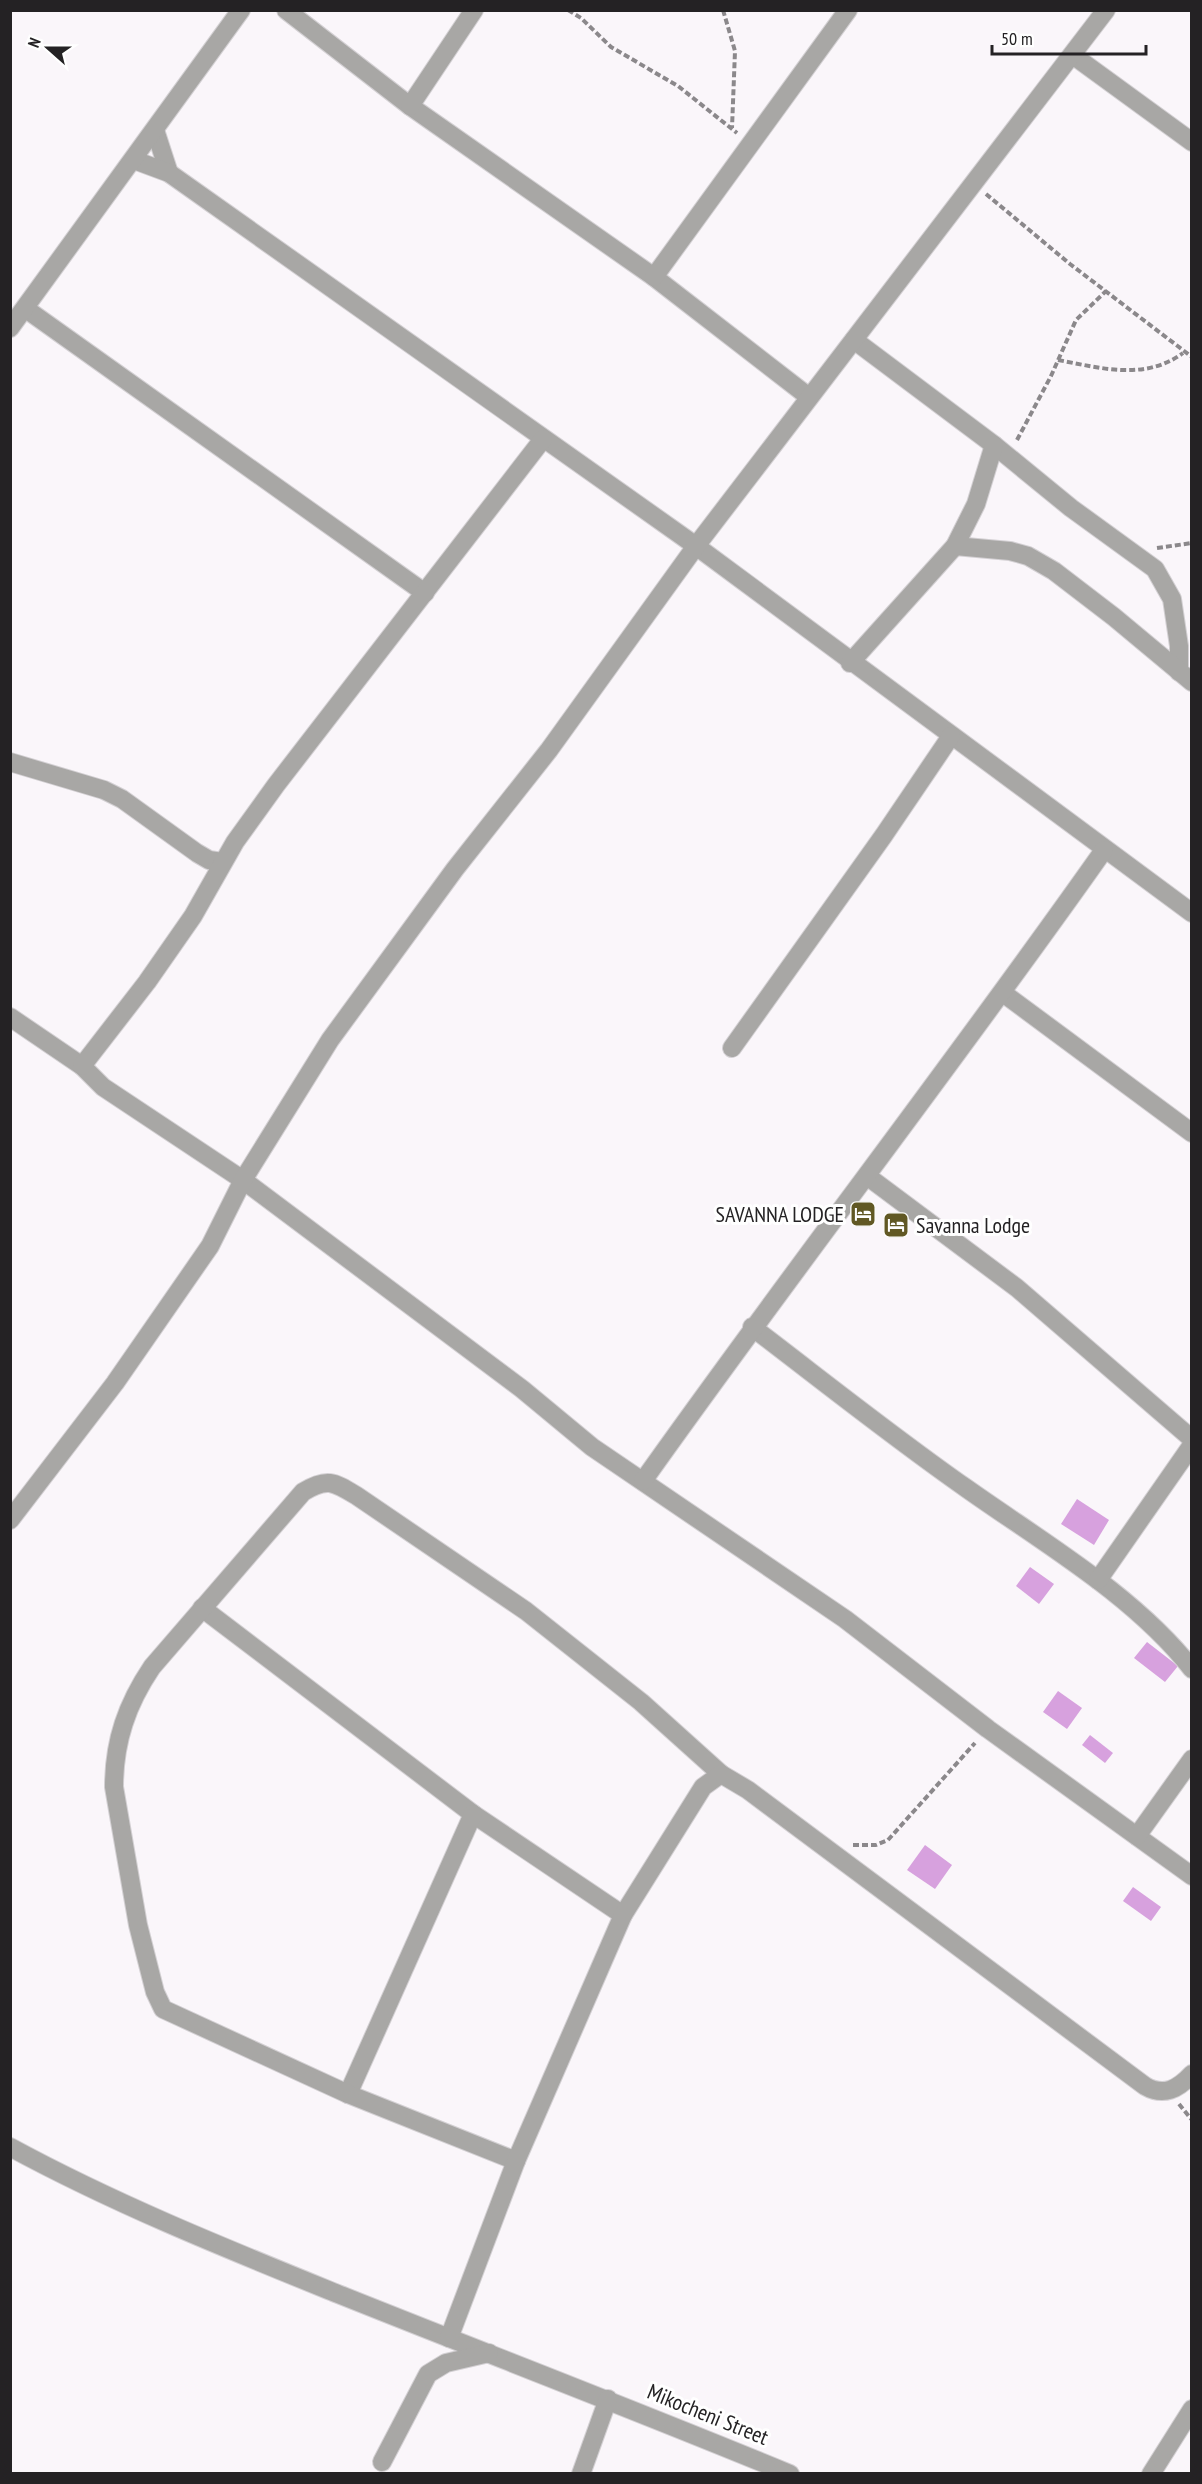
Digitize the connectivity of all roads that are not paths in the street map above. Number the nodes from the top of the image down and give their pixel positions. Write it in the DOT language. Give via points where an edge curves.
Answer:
graph roads {
  1 [pos="241,10"];
  2 [pos="286,10"];
  3 [pos="474,10"];
  4 [pos="848,10"];
  5 [pos="1106,10"];
  6 [pos="1074,56"];
  7 [pos="410,106"];
  8 [pos="155,130"];
  9 [pos="1191,142"];
  10 [pos="134,160"];
  11 [pos="169,173"];
  12 [pos="654,277"];
  13 [pos="26,309"];
  14 [pos="10,328"];
  15 [pos="854,340"];
  16 [pos="809,397"];
  17 [pos="543,439"];
  18 [pos="1000,450"];
  19 [pos="696,546"];
  20 [pos="955,546"];
  21 [pos="425,593"];
  22 [pos="850,663"];
  23 [pos="1185,677"];
  24 [pos="951,736"];
  25 [pos="10,762"];
  26 [pos="1104,850"];
  27 [pos="222,862"];
  28 [pos="1191,913"];
  29 [pos="1003,993"];
  30 [pos="10,1017"];
  31 [pos="732,1048"];
  32 [pos="82,1066"];
  33 [pos="1191,1133"];
  34 [pos="867,1176"];
  35 [pos="243,1180"];
  36 [pos="752,1327"];
  37 [pos="1191,1439"];
  38 [pos="1191,1445"];
  39 [pos="643,1481"];
  40 [pos="10,1520"];
  41 [pos="1098,1580"];
  42 [pos="202,1608"];
  43 [pos="1191,1669"];
  44 [pos="1191,1759"];
  45 [pos="721,1774"];
  46 [pos="473,1814"];
  47 [pos="1137,1836"];
  48 [pos="1191,1876"];
  49 [pos="623,1915"];
  50 [pos="1191,2074"];
  51 [pos="348,2094"];
  52 [pos="10,2147"];
  53 [pos="516,2161"];
  54 [pos="449,2338"];
  55 [pos="489,2353"];
  56 [pos="608,2399"];
  57 [pos="1191,2409"];
  58 [pos="382,2462"];
  59 [pos="581,2474"];
  60 [pos="790,2474"];
  61 [pos="1151,2474"];
  1 -- 8 [label="street"];
  2 -- 7 [label="street"];
  3 -- 7 [label="street"];
  4 -- 12 [label="street"];
  5 -- 6 [label="street"];
  6 -- 9 [label="street"];
  6 -- 15 [label="street"];
  7 -- 12 [label="street"];
  8 -- 10 [label="street"];
  8 -- 11 [label="street"];
  10 -- 11 [label="street"];
  10 -- 13 [label="street"];
  11 -- 17 [label="street"];
  12 -- 16 [label="street"];
  13 -- 14 [label="street"];
  13 -- 21 [label="street"];
  15 -- 16 [label="street"];
  15 -- 18 [label="street"];
  16 -- 19 [label="street"];
  17 -- 19 [label="street"];
  17 -- 21 [label="street"];
  18 -- 20 [label="street"];
  18 -- 23 [label="street" via="1155,569 1172,599"];
  19 -- 22 [label="street"];
  19 -- 35 [label="street" via="549,750 455,869 330,1040"];
  20 -- 22 [label="street"];
  20 -- 23 [label="street" via="1010,550 1028,556 1114,617"];
  21 -- 27 [label="street" via="282,776"];
  22 -- 24 [label="street"];
  24 -- 26 [label="street"];
  24 -- 31 [label="street"];
  25 -- 27 [label="street" via="104,790 197,853"];
  26 -- 28 [label="street"];
  26 -- 29 [label="street"];
  27 -- 32 [label="street" via="193,916"];
  29 -- 33 [label="street"];
  29 -- 34 [label="street"];
  30 -- 32 [label="street"];
  32 -- 35 [label="street" via="103,1087"];
  34 -- 36 [label="street"];
  34 -- 37 [label="street" via="1017,1288"];
  35 -- 39 [label="street" via="522,1389 592,1447"];
  35 -- 40 [label="street" via="210,1246 115,1383"];
  36 -- 39 [label="street"];
  36 -- 41 [label="street" via="963,1486"];
  38 -- 41 [label="street"];
  39 -- 47 [label="street" via="845,1619"];
  41 -- 43 [label="street" via="1174,1646"];
  42 -- 45 [label="street" via="303,1492 330,1482 357,1496 526,1611 642,1702"];
  42 -- 46 [label="street"];
  42 -- 51 [label="street" via="141,1684 116,1745 114,1787 138,1926 158,2002 168,2013"];
  44 -- 47 [label="street"];
  45 -- 49 [label="street" via="703,1787"];
  45 -- 50 [label="street" via="748,1790 1145,2086 1154,2091 1170,2091"];
  46 -- 49 [label="street"];
  46 -- 51 [label="street"];
  47 -- 48 [label="street"];
  49 -- 53 [label="street"];
  51 -- 53 [label="street"];
  52 -- 54 [label="street, Mikocheni Street" via="64,2176 233,2252"];
  53 -- 54 [label="street"];
  54 -- 55 [label="street, Mikocheni Street"];
  55 -- 56 [label="street, Mikocheni Street"];
  55 -- 58 [label="street" via="446,2363 428,2374"];
  56 -- 59 [label="street"];
  56 -- 60 [label="street, Mikocheni Street"];
  57 -- 61 [label="street"];
}
